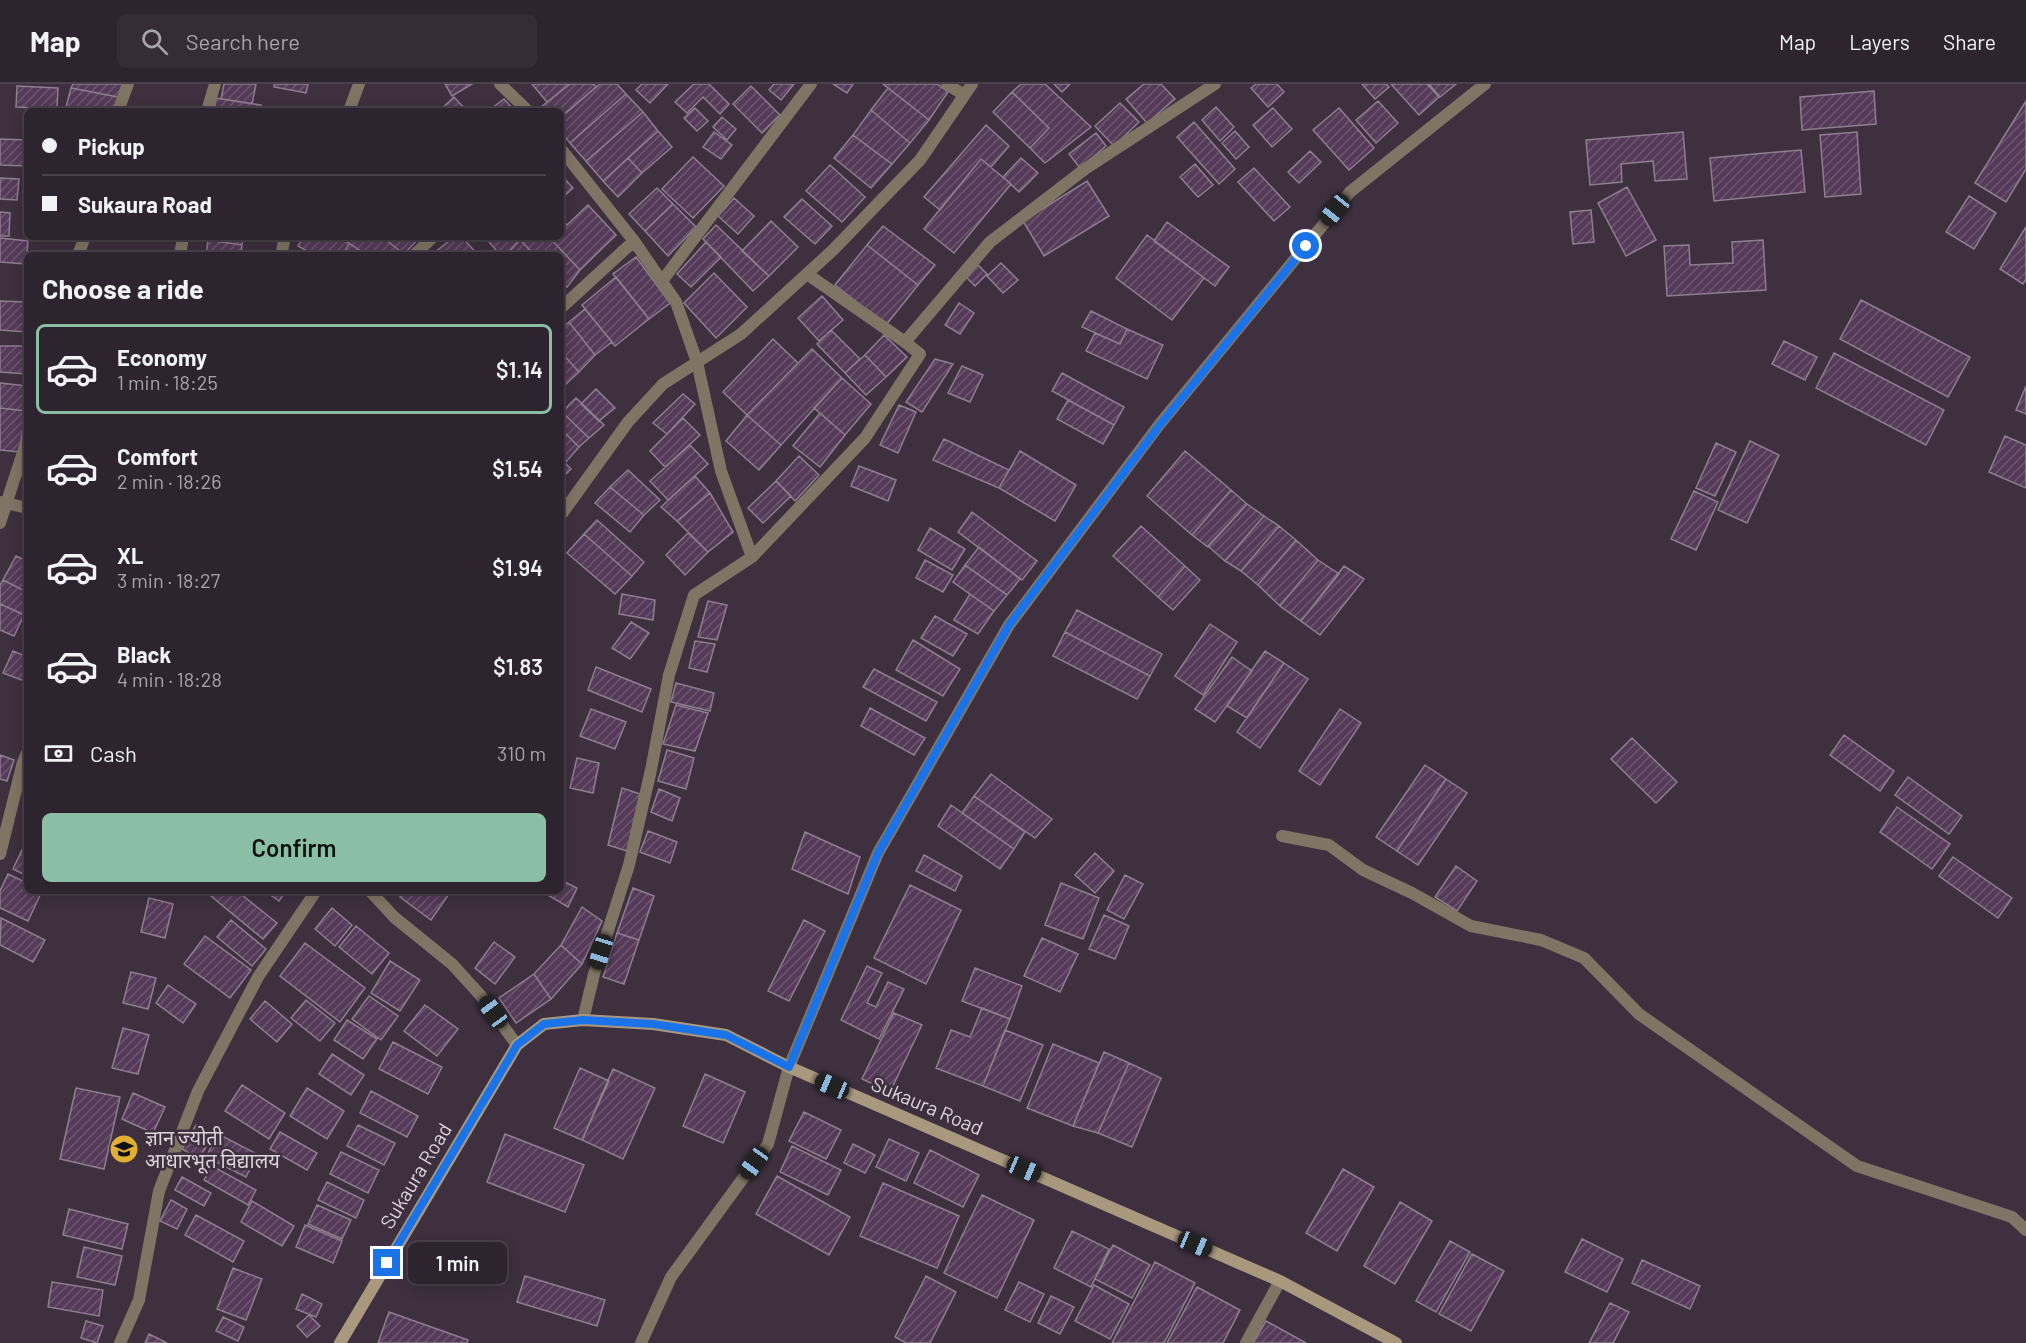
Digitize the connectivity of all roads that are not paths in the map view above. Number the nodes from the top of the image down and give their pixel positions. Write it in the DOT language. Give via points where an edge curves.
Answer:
graph roads {
  1 [pos="128,84"];
  2 [pos="214,84"];
  3 [pos="359,84"];
  4 [pos="500,84"];
  5 [pos="811,84"];
  6 [pos="947,84"];
  7 [pos="972,84"];
  8 [pos="1215,84"];
  9 [pos="1485,84"];
  10 [pos="964,95"];
  11 [pos="119,108"];
  12 [pos="208,108"];
  13 [pos="350,108"];
  14 [pos="525,108"];
  15 [pos="564,153"];
  16 [pos="430,240"];
  17 [pos="634,241"];
  18 [pos="417,252"];
  19 [pos="807,274"];
  20 [pos="662,281"];
  21 [pos="564,305"];
  22 [pos="905,342"];
  23 [pos="697,362"];
  24 [pos="24,448"];
  25 [pos="4,502"];
  26 [pos="24,507"];
  27 [pos="564,510"];
  28 [pos="0,523"];
  29 [pos="752,557"];
  30 [pos="24,760"];
  31 [pos="1282,836"];
  32 [pos="0,854"];
  33 [pos="314,894"];
  34 [pos="373,894"];
  35 [pos="583,1020"];
  36 [pos="517,1045"];
  37 [pos="789,1067"];
  38 [pos="2026,1230"];
  39 [pos="1280,1281"];
  40 [pos="120,1343"];
  41 [pos="341,1343"];
  42 [pos="641,1343"];
  43 [pos="1246,1343"];
  44 [pos="1396,1343"];
  1 -- 11 [label="street"];
  2 -- 12 [label="street"];
  3 -- 13 [label="street"];
  4 -- 14 [label="street"];
  5 -- 20 [label="street"];
  6 -- 10 [label="street"];
  7 -- 10 [label="street"];
  8 -- 22 [label="street" via="1085,169 990,242"];
  9 -- 37 [label="street" via="1350,192 1159,426 1009,625 878,853"];
  10 -- 19 [label="street" via="920,160"];
  15 -- 17 [label="street"];
  16 -- 18 [label="street"];
  17 -- 20 [label="street"];
  17 -- 21 [label="street"];
  19 -- 22 [label="street"];
  19 -- 23 [label="street" via="741,334"];
  20 -- 23 [label="street" via="676,302"];
  22 -- 29 [label="street" via="920,354 866,438"];
  23 -- 27 [label="street" via="663,384 628,422"];
  23 -- 29 [label="street" via="721,471"];
  24 -- 25 [label="street"];
  25 -- 26 [label="street"];
  25 -- 28 [label="street"];
  29 -- 35 [label="street" via="694,595 669,675 629,865"];
  30 -- 32 [label="street"];
  31 -- 38 [label="street" via="1329,845 1363,870 1471,926 1541,940 1584,958 1639,1014 1857,1166 2013,1217"];
  33 -- 40 [label="street" via="258,977 198,1091 159,1191 139,1300"];
  34 -- 36 [label="street" via="394,917 452,964"];
  35 -- 36 [label="street, Sukaura Road" via="544,1024"];
  35 -- 37 [label="street, Sukaura Road" via="653,1024 726,1035"];
  36 -- 41 [label="street, Sukaura Road"];
  37 -- 39 [label="street, Sukaura Road"];
  37 -- 42 [label="street" via="768,1144 670,1277"];
  39 -- 43 [label="street"];
  39 -- 44 [label="street, Sukaura Road"];
}
